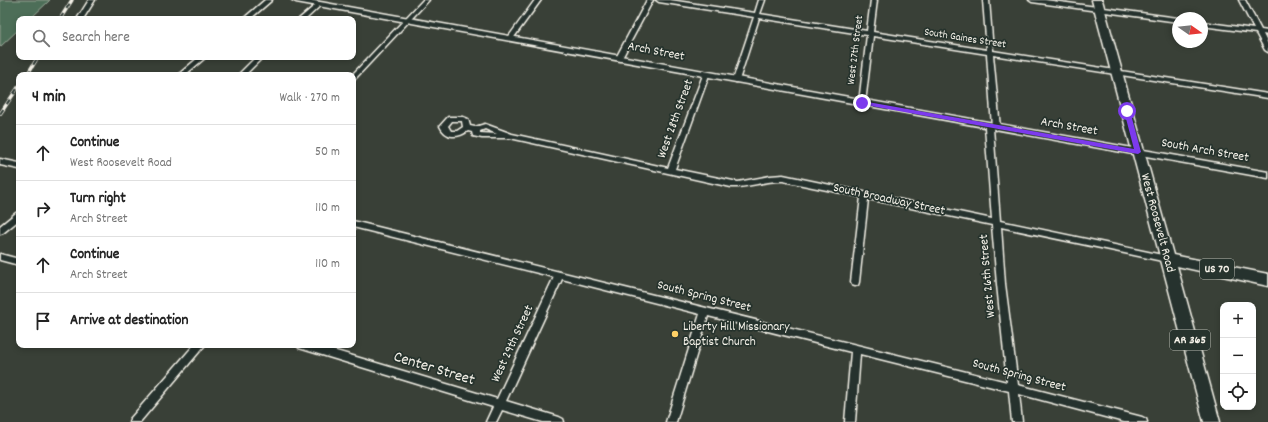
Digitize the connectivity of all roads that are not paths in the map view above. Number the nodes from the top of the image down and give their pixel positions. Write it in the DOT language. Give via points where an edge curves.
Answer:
graph roads {
  1 [pos="92,0"];
  2 [pos="269,0"];
  3 [pos="296,0"];
  4 [pos="426,0"];
  5 [pos="538,0"];
  6 [pos="650,0"];
  7 [pos="659,0"];
  8 [pos="762,0"];
  9 [pos="874,0"];
  10 [pos="986,0"];
  11 [pos="1032,0"];
  12 [pos="1242,0"];
  13 [pos="315,2"];
  14 [pos="1098,5"];
  15 [pos="82,16"];
  16 [pos="250,16"];
  17 [pos="304,16"];
  18 [pos="757,16"];
  19 [pos="1172,19"];
  20 [pos="408,20"];
  21 [pos="1208,25"];
  22 [pos="1258,32"];
  23 [pos="1268,33"];
  24 [pos="870,34"];
  25 [pos="510,39"];
  26 [pos="1268,50"];
  27 [pos="990,53"];
  28 [pos="619,58"];
  29 [pos="199,60"];
  30 [pos="257,60"];
  31 [pos="185,72"];
  32 [pos="244,72"];
  33 [pos="1117,72"];
  34 [pos="356,75"];
  35 [pos="706,75"];
  36 [pos="736,80"];
  37 [pos="1268,96"];
  38 [pos="862,103"];
  39 [pos="993,127"];
  40 [pos="467,128"];
  41 [pos="1138,152"];
  42 [pos="0,162"];
  43 [pos="16,165"];
  44 [pos="671,171"];
  45 [pos="1268,175"];
  46 [pos="865,195"];
  47 [pos="16,218"];
  48 [pos="996,222"];
  49 [pos="356,225"];
  50 [pos="0,231"];
  51 [pos="0,257"];
  52 [pos="1167,259"];
  53 [pos="16,261"];
  54 [pos="558,276"];
  55 [pos="1268,280"];
  56 [pos="855,282"];
  57 [pos="705,311"];
  58 [pos="197,348"];
  59 [pos="312,348"];
  60 [pos="856,348"];
  61 [pos="1013,388"];
  62 [pos="500,405"];
  63 [pos="134,422"];
  64 [pos="491,422"];
  65 [pos="559,422"];
  66 [pos="671,422"];
  67 [pos="850,422"];
  68 [pos="1017,422"];
  69 [pos="1142,422"];
  70 [pos="1212,422"];
  1 -- 15 [label="street"];
  2 -- 16 [label="street"];
  3 -- 13 [label="main road, Arch Street"];
  4 -- 20 [label="street"];
  5 -- 25 [label="street"];
  6 -- 28 [label="street"];
  7 -- 18 [label="street, South Gaines Street"];
  8 -- 18 [label="street"];
  9 -- 24 [label="street, West 27th Street"];
  10 -- 27 [label="street, West 26th Street"];
  11 -- 14 [label="street"];
  12 -- 22 [label="street"];
  13 -- 17 [label="street"];
  13 -- 20 [label="main road, Arch Street"];
  14 -- 19 [label="street"];
  14 -- 33 [label="main road, West Roosevelt Road"];
  18 -- 24 [label="street, South Gaines Street"];
  18 -- 36 [label="street"];
  20 -- 25 [label="main road, Arch Street"];
  20 -- 34 [label="street"];
  21 -- 22 [label="street"];
  22 -- 23 [label="street"];
  22 -- 26 [label="street"];
  24 -- 27 [label="street, South Gaines Street"];
  24 -- 38 [label="street, West 27th Street"];
  25 -- 28 [label="main road, Arch Street"];
  27 -- 33 [label="street, South Gaines Street"];
  27 -- 39 [label="street, West 26th Street"];
  28 -- 35 [label="main road, Arch Street"];
  29 -- 31 [label="street"];
  30 -- 32 [label="street"];
  33 -- 37 [label="street, South Gaines Street"];
  33 -- 41 [label="main road, West Roosevelt Road"];
  35 -- 36 [label="main road, Arch Street"];
  35 -- 44 [label="street, West 28th Street"];
  36 -- 38 [label="main road, Arch Street"];
  38 -- 39 [label="main road, Arch Street"];
  39 -- 41 [label="main road, Arch Street"];
  39 -- 48 [label="street, West 26th Street"];
  40 -- 44 [label="street, South Broadway Street" via="476,130 476,134 482,136 510,136"];
  41 -- 45 [label="street, South Arch Street"];
  41 -- 52 [label="main road, West Roosevelt Road"];
  42 -- 43 [label="street"];
  44 -- 46 [label="street, South Broadway Street" via="737,185 773,177"];
  46 -- 48 [label="street, South Broadway Street"];
  46 -- 56 [label="street"];
  47 -- 50 [label="street"];
  48 -- 52 [label="street, South Broadway Street"];
  48 -- 61 [label="street, West 26th Street"];
  49 -- 54 [label="street, South Spring Street"];
  51 -- 53 [label="street"];
  52 -- 55 [label="main road, South Broadway Street / US 70"];
  52 -- 70 [label="main road, West Roosevelt Road / AR 365"];
  54 -- 57 [label="street, South Spring Street"];
  54 -- 62 [label="street, West 29th Street"];
  57 -- 60 [label="street, South Spring Street"];
  57 -- 66 [label="street"];
  58 -- 63 [label="street"];
  59 -- 62 [label="street, Center Street"];
  60 -- 61 [label="street, South Spring Street"];
  60 -- 67 [label="street"];
  61 -- 68 [label="street, West 26th Street"];
  61 -- 69 [label="street, South Spring Street"];
  62 -- 64 [label="street, West 29th Street"];
  62 -- 65 [label="street, Center Street"];
}
